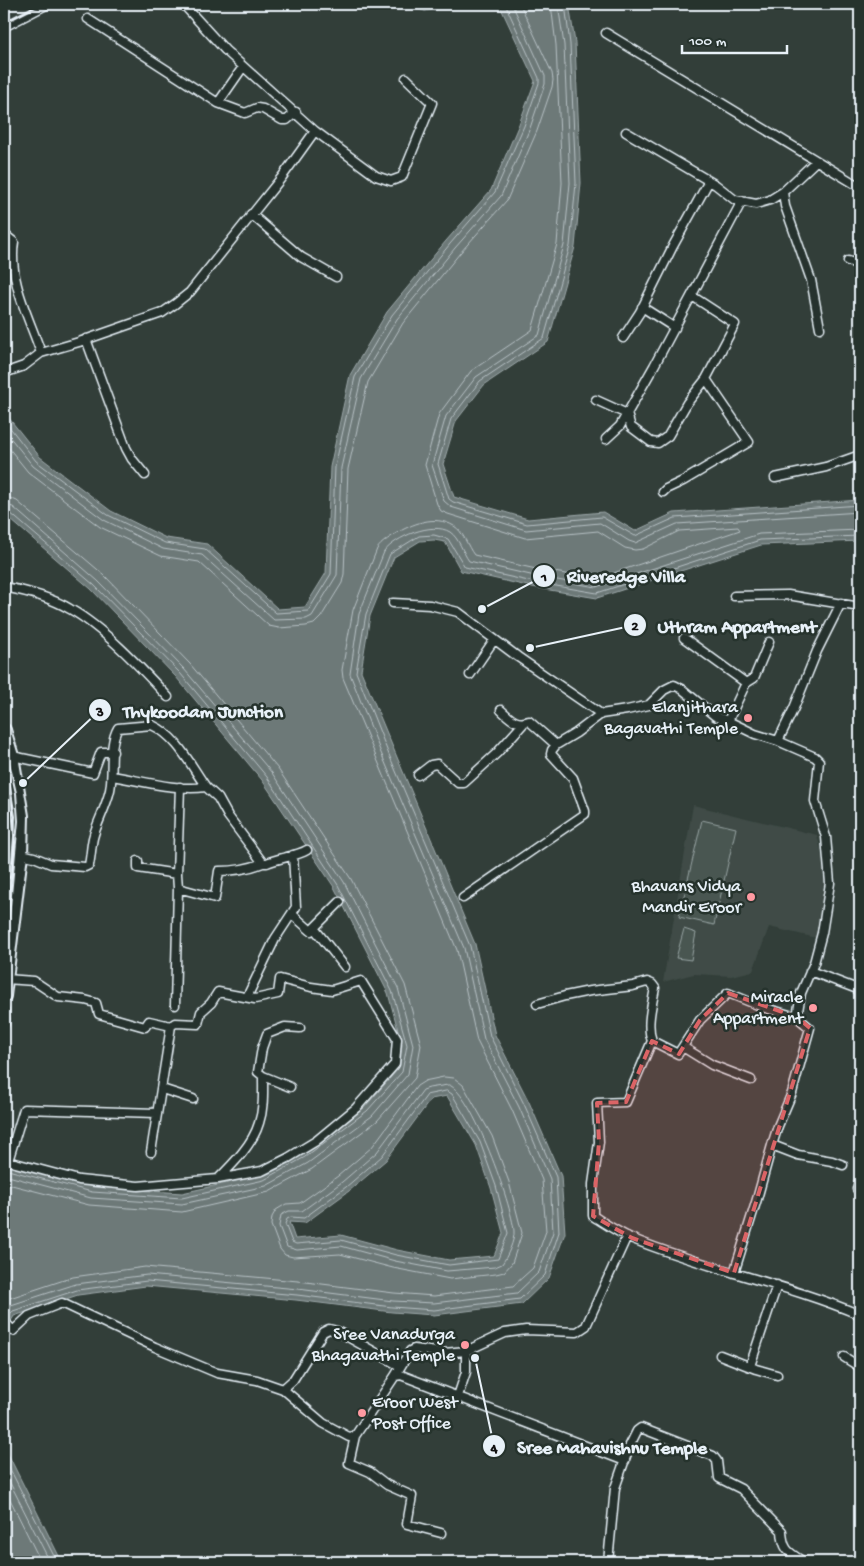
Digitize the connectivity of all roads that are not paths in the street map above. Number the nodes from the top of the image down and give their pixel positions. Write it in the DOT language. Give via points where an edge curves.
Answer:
graph roads {
  1 [pos="48,4"];
  2 [pos="183,4"];
  3 [pos="88,19"];
  4 [pos="4,27"];
  5 [pos="606,33"];
  6 [pos="243,67"];
  7 [pos="406,78"];
  8 [pos="218,103"];
  9 [pos="296,112"];
  10 [pos="315,130"];
  11 [pos="626,132"];
  12 [pos="816,161"];
  13 [pos="709,181"];
  14 [pos="860,188"];
  15 [pos="783,192"];
  16 [pos="742,201"];
  17 [pos="251,214"];
  18 [pos="4,234"];
  19 [pos="848,262"];
  20 [pos="860,265"];
  21 [pos="336,278"];
  22 [pos="692,296"];
  23 [pos="642,307"];
  24 [pos="675,328"];
  25 [pos="820,328"];
  26 [pos="623,338"];
  27 [pos="86,339"];
  28 [pos="41,352"];
  29 [pos="4,373"];
  30 [pos="706,379"];
  31 [pos="596,400"];
  32 [pos="627,414"];
  33 [pos="606,439"];
  34 [pos="860,454"];
  35 [pos="145,475"];
  36 [pos="774,478"];
  37 [pos="663,492"];
  38 [pos="4,586"];
  39 [pos="734,596"];
  40 [pos="393,603"];
  41 [pos="841,603"];
  42 [pos="860,607"];
  43 [pos="684,638"];
  44 [pos="494,640"];
  45 [pos="769,642"];
  46 [pos="470,675"];
  47 [pos="746,683"];
  48 [pos="168,697"];
  49 [pos="501,710"];
  50 [pos="600,714"];
  51 [pos="728,721"];
  52 [pos="523,724"];
  53 [pos="4,730"];
  54 [pos="778,741"];
  55 [pos="556,745"];
  56 [pos="113,752"];
  57 [pos="12,756"];
  58 [pos="418,775"];
  59 [pos="112,776"];
  60 [pos="206,787"];
  61 [pos="180,788"];
  62 [pos="4,790"];
  63 [pos="307,850"];
  64 [pos="21,854"];
  65 [pos="293,855"];
  66 [pos="138,861"];
  67 [pos="263,862"];
  68 [pos="4,873"];
  69 [pos="177,874"];
  70 [pos="178,888"];
  71 [pos="463,898"];
  72 [pos="340,902"];
  73 [pos="9,910"];
  74 [pos="292,914"];
  75 [pos="314,928"];
  76 [pos="345,967"];
  77 [pos="810,971"];
  78 [pos="6,979"];
  79 [pos="860,990"];
  80 [pos="4,996"];
  81 [pos="247,997"];
  82 [pos="536,1004"];
  83 [pos="175,1005"];
  84 [pos="4,1010"];
  85 [pos="797,1017"];
  86 [pos="4,1025"];
  87 [pos="172,1026"];
  88 [pos="300,1028"];
  89 [pos="652,1041"];
  90 [pos="683,1047"];
  91 [pos="263,1076"];
  92 [pos="751,1080"];
  93 [pos="290,1087"];
  94 [pos="162,1089"];
  95 [pos="193,1099"];
  96 [pos="156,1113"];
  97 [pos="772,1145"];
  98 [pos="151,1152"];
  99 [pos="6,1160"];
  100 [pos="843,1165"];
  101 [pos="860,1178"];
  102 [pos="218,1179"];
  103 [pos="860,1192"];
  104 [pos="627,1236"];
  105 [pos="734,1273"];
  106 [pos="778,1285"];
  107 [pos="860,1316"];
  108 [pos="4,1321"];
  109 [pos="466,1351"];
  110 [pos="720,1355"];
  111 [pos="844,1357"];
  112 [pos="400,1366"];
  113 [pos="750,1366"];
  114 [pos="860,1367"];
  115 [pos="777,1375"];
  116 [pos="395,1376"];
  117 [pos="283,1389"];
  118 [pos="458,1396"];
  119 [pos="355,1436"];
  120 [pos="624,1461"];
  121 [pos="441,1533"];
  122 [pos="608,1562"];
  123 [pos="804,1562"];
  1 -- 4 [label="street"];
  2 -- 6 [label="street"];
  3 -- 8 [label="street"];
  5 -- 12 [label="street"];
  6 -- 8 [label="street"];
  6 -- 9 [label="street"];
  7 -- 10 [label="street" via="432,103 402,176 391,181 376,176"];
  8 -- 9 [label="street" via="244,112 262,109 282,120"];
  9 -- 10 [label="street"];
  10 -- 17 [label="street"];
  11 -- 13 [label="street"];
  12 -- 14 [label="street"];
  12 -- 15 [label="street"];
  13 -- 16 [label="street" via="735,200"];
  13 -- 23 [label="street"];
  15 -- 16 [label="street" via="756,204"];
  15 -- 25 [label="street" via="810,280"];
  16 -- 22 [label="street"];
  17 -- 21 [label="street" via="301,257"];
  17 -- 27 [label="street" via="190,292 175,304 162,313"];
  18 -- 28 [label="street" via="14,242 14,277"];
  19 -- 20 [label="street"];
  22 -- 24 [label="street"];
  22 -- 30 [label="street" via="735,324"];
  23 -- 24 [label="street"];
  23 -- 26 [label="street"];
  24 -- 32 [label="street"];
  27 -- 28 [label="street"];
  27 -- 35 [label="street" via="126,448"];
  28 -- 29 [label="street" via="24,366"];
  30 -- 32 [label="street" via="668,436 658,443 650,442 631,427"];
  30 -- 37 [label="street" via="750,442"];
  31 -- 32 [label="street"];
  32 -- 33 [label="street"];
  34 -- 36 [label="street" via="826,467"];
  38 -- 48 [label="street" via="71,609 140,666"];
  39 -- 41 [label="street" via="788,595"];
  40 -- 44 [label="street" via="430,605 458,612"];
  41 -- 42 [label="street"];
  41 -- 54 [label="street"];
  43 -- 47 [label="street"];
  44 -- 46 [label="street"];
  44 -- 50 [label="street"];
  45 -- 47 [label="street" via="754,678"];
  47 -- 51 [label="street"];
  49 -- 52 [label="street"];
  50 -- 51 [label="street" via="649,705 664,690 674,686 715,716"];
  50 -- 55 [label="street"];
  51 -- 54 [label="street"];
  52 -- 55 [label="street" via="529,721"];
  52 -- 58 [label="street" via="497,754 464,783 458,783 437,764 430,765"];
  53 -- 57 [label="main road"];
  54 -- 77 [label="street" via="819,761 815,801 826,837 830,883 822,933"];
  55 -- 71 [label="street" via="551,754 573,778 585,814"];
  56 -- 57 [label="street" via="101,752 93,773"];
  56 -- 59 [label="street"];
  56 -- 60 [label="street" via="118,728 152,725 181,750"];
  57 -- 64 [label="main road" via="22,816"];
  59 -- 61 [label="street"];
  59 -- 64 [label="street" via="107,803 93,839 89,866 51,864"];
  60 -- 61 [label="street"];
  60 -- 67 [label="street" via="218,798"];
  61 -- 69 [label="street"];
  62 -- 68 [label="main road" via="7,836"];
  63 -- 65 [label="street"];
  64 -- 73 [label="main road"];
  65 -- 67 [label="street"];
  65 -- 74 [label="street" via="296,907"];
  66 -- 69 [label="street" via="138,868"];
  67 -- 70 [label="street" via="248,869 219,871 215,898"];
  69 -- 70 [label="street"];
  70 -- 83 [label="street"];
  72 -- 75 [label="street"];
  73 -- 78 [label="main road"];
  74 -- 75 [label="street" via="311,932"];
  74 -- 81 [label="street" via="275,938"];
  75 -- 76 [label="street"];
  77 -- 79 [label="street"];
  77 -- 85 [label="street" via="801,993"];
  78 -- 80 [label="main road"];
  78 -- 87 [label="street" via="34,981 58,997 96,1003 98,1014 145,1027 149,1021"];
  81 -- 87 [label="street" via="218,992 201,1012 198,1024 175,1023"];
  81 -- 102 [label="street" via="255,999 278,994 280,979 332,990 361,981 397,1039 395,1064 356,1108 316,1140 262,1171"];
  82 -- 89 [label="street" via="590,990 647,982 655,988 649,1025"];
  84 -- 86 [label="street"];
  85 -- 90 [label="street" via="728,993 700,1020"];
  85 -- 97 [label="street" via="810,1028 792,1092"];
  87 -- 94 [label="street"];
  88 -- 91 [label="street" via="285,1027 267,1034 258,1072"];
  89 -- 90 [label="street" via="678,1054"];
  89 -- 104 [label="street" via="626,1102 597,1103 599,1142 593,1184 593,1216"];
  90 -- 92 [label="street" via="712,1064"];
  91 -- 93 [label="street"];
  91 -- 102 [label="street" via="259,1124 240,1157"];
  94 -- 95 [label="street"];
  94 -- 96 [label="street"];
  96 -- 98 [label="street"];
  96 -- 99 [label="street" via="22,1109"];
  97 -- 100 [label="street"];
  97 -- 105 [label="street"];
  99 -- 102 [label="street" via="79,1180 138,1186"];
  101 -- 103 [label="street" via="857,1189"];
  104 -- 105 [label="street"];
  104 -- 109 [label="street" via="586,1326 577,1332 505,1332"];
  105 -- 106 [label="street"];
  106 -- 107 [label="street"];
  106 -- 113 [label="street"];
  108 -- 117 [label="street" via="13,1331 29,1316 62,1303 217,1373 257,1380"];
  109 -- 112 [label="street" via="444,1353 414,1349"];
  109 -- 118 [label="street" via="466,1372"];
  110 -- 113 [label="street"];
  111 -- 114 [label="street"];
  112 -- 116 [label="street"];
  112 -- 117 [label="street" via="328,1329 293,1380"];
  113 -- 115 [label="street"];
  116 -- 118 [label="street" via="401,1375"];
  116 -- 119 [label="street"];
  117 -- 119 [label="street" via="323,1423"];
  118 -- 120 [label="street"];
  119 -- 121 [label="street" via="349,1463 412,1496 407,1524"];
  120 -- 122 [label="street" via="615,1488"];
  120 -- 123 [label="street" via="641,1428 713,1456 717,1461 719,1478 741,1489 766,1513 782,1531 783,1544 788,1552"];
}
